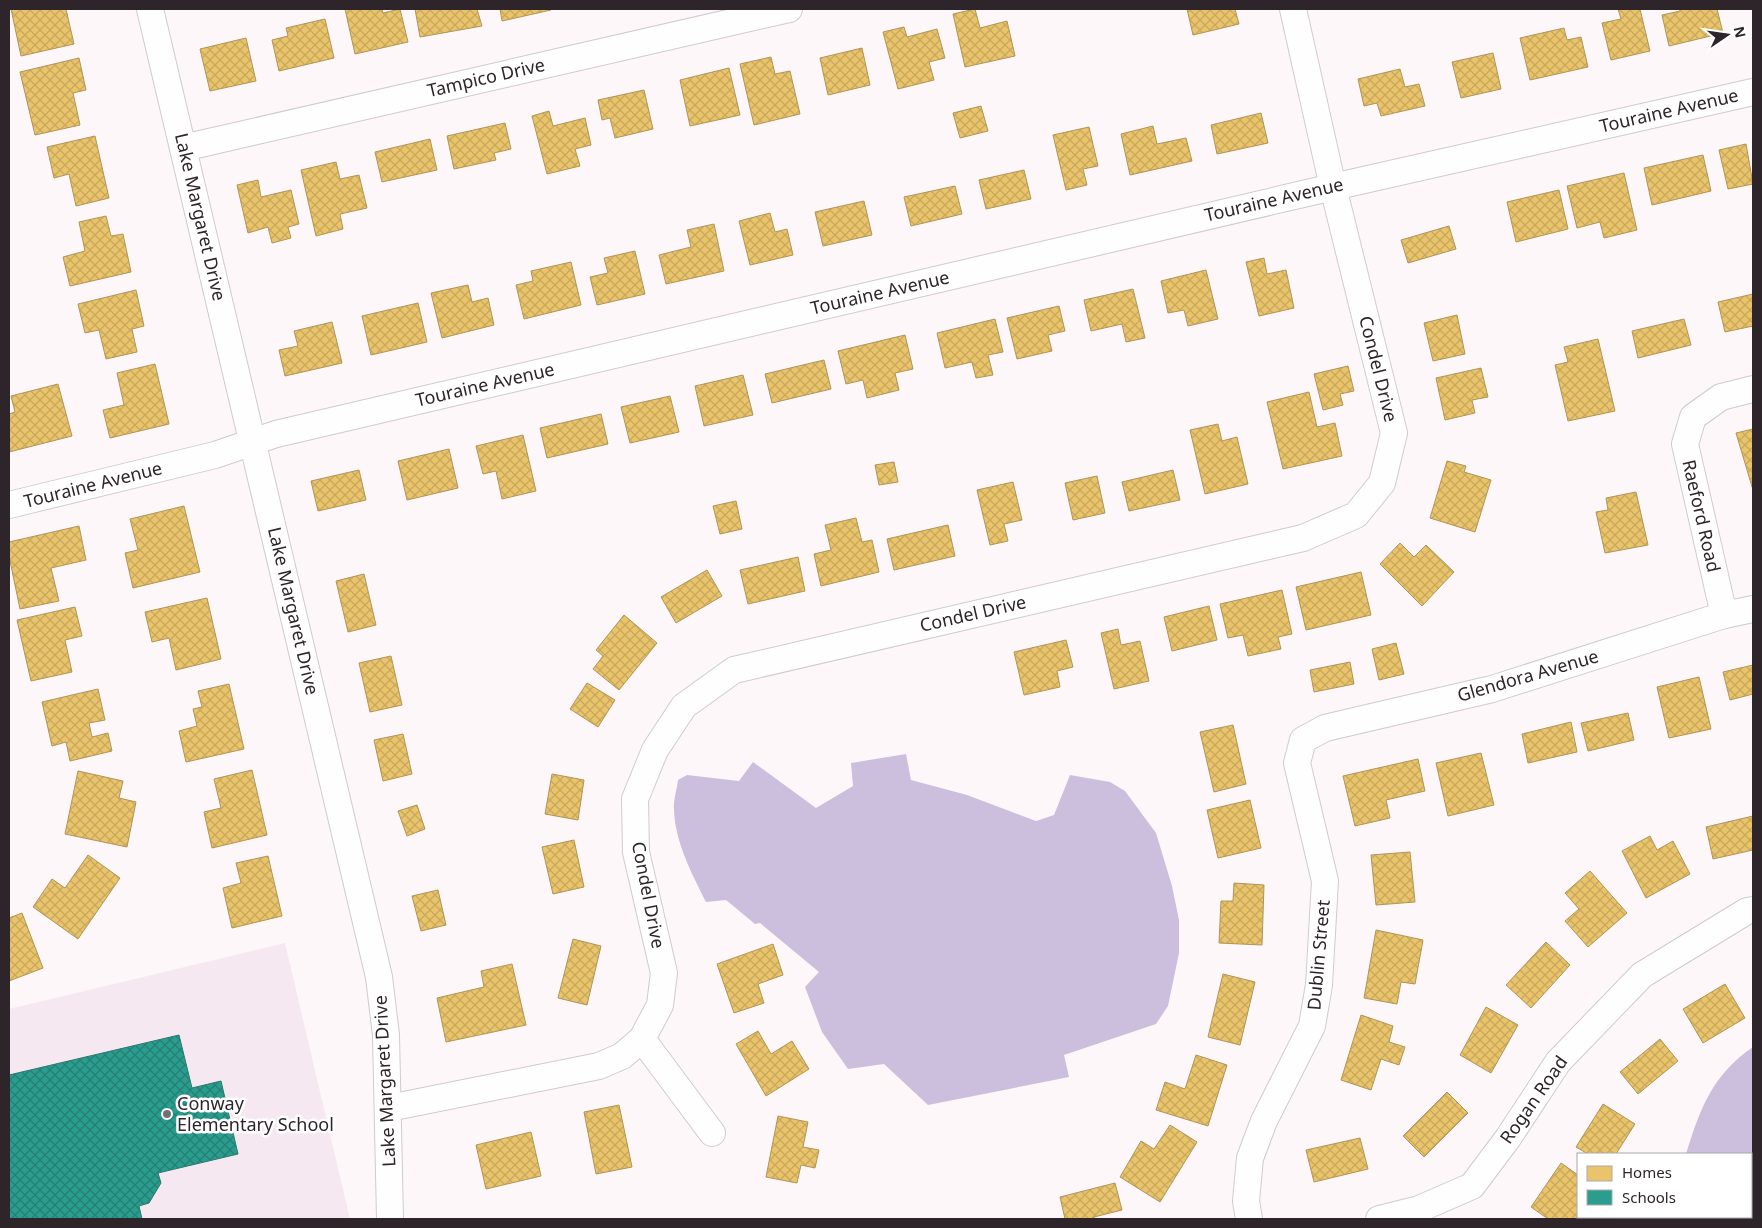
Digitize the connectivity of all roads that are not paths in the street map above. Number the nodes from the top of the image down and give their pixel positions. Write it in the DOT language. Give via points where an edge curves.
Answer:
graph roads {
  1 [pos="150,9"];
  2 [pos="789,9"];
  3 [pos="1293,9"];
  4 [pos="1753,92"];
  5 [pos="183,148"];
  6 [pos="1332,187"];
  7 [pos="1753,389"];
  8 [pos="253,443"];
  9 [pos="9,505"];
  10 [pos="1753,609"];
  11 [pos="1724,615"];
  12 [pos="1303,740"];
  13 [pos="1753,910"];
  14 [pos="642,1039"];
  15 [pos="389,1108"];
  16 [pos="712,1133"];
  17 [pos="390,1219"];
  18 [pos="1249,1219"];
  19 [pos="1379,1219"];
  1 -- 5 [label="street, Lake Margaret Drive"];
  2 -- 5 [label="street, Tampico Drive"];
  3 -- 6 [label="street, Condel Drive"];
  4 -- 6 [label="street, Touraine Avenue"];
  5 -- 8 [label="street, Lake Margaret Drive"];
  6 -- 8 [label="street, Touraine Avenue" via="286,432"];
  6 -- 14 [label="street, Condel Drive" via="1394,433 1382,483 1356,515 1303,538 734,670 684,706 655,750 635,799 636,852 664,973 660,1005"];
  7 -- 11 [label="street, Raeford Road" via="1721,397 1693,417 1685,444"];
  8 -- 9 [label="street, Touraine Avenue"];
  8 -- 15 [label="street, Lake Margaret Drive" via="377,969 386,1035"];
  10 -- 11 [label="street, Glendora Avenue"];
  11 -- 12 [label="street, Glendora Avenue" via="1492,689 1325,728"];
  12 -- 18 [label="street, Dublin Street" via="1297,763 1325,881 1319,984 1312,1026 1264,1121 1250,1158 1246,1201"];
  13 -- 19 [label="street, Rogan Road" via="1642,975 1558,1062 1472,1186 1419,1209"];
  14 -- 15 [label="street, Condel Drive" via="622,1056 598,1066"];
  14 -- 16 [label="street"];
  15 -- 17 [label="street, Lake Margaret Drive"];
}
